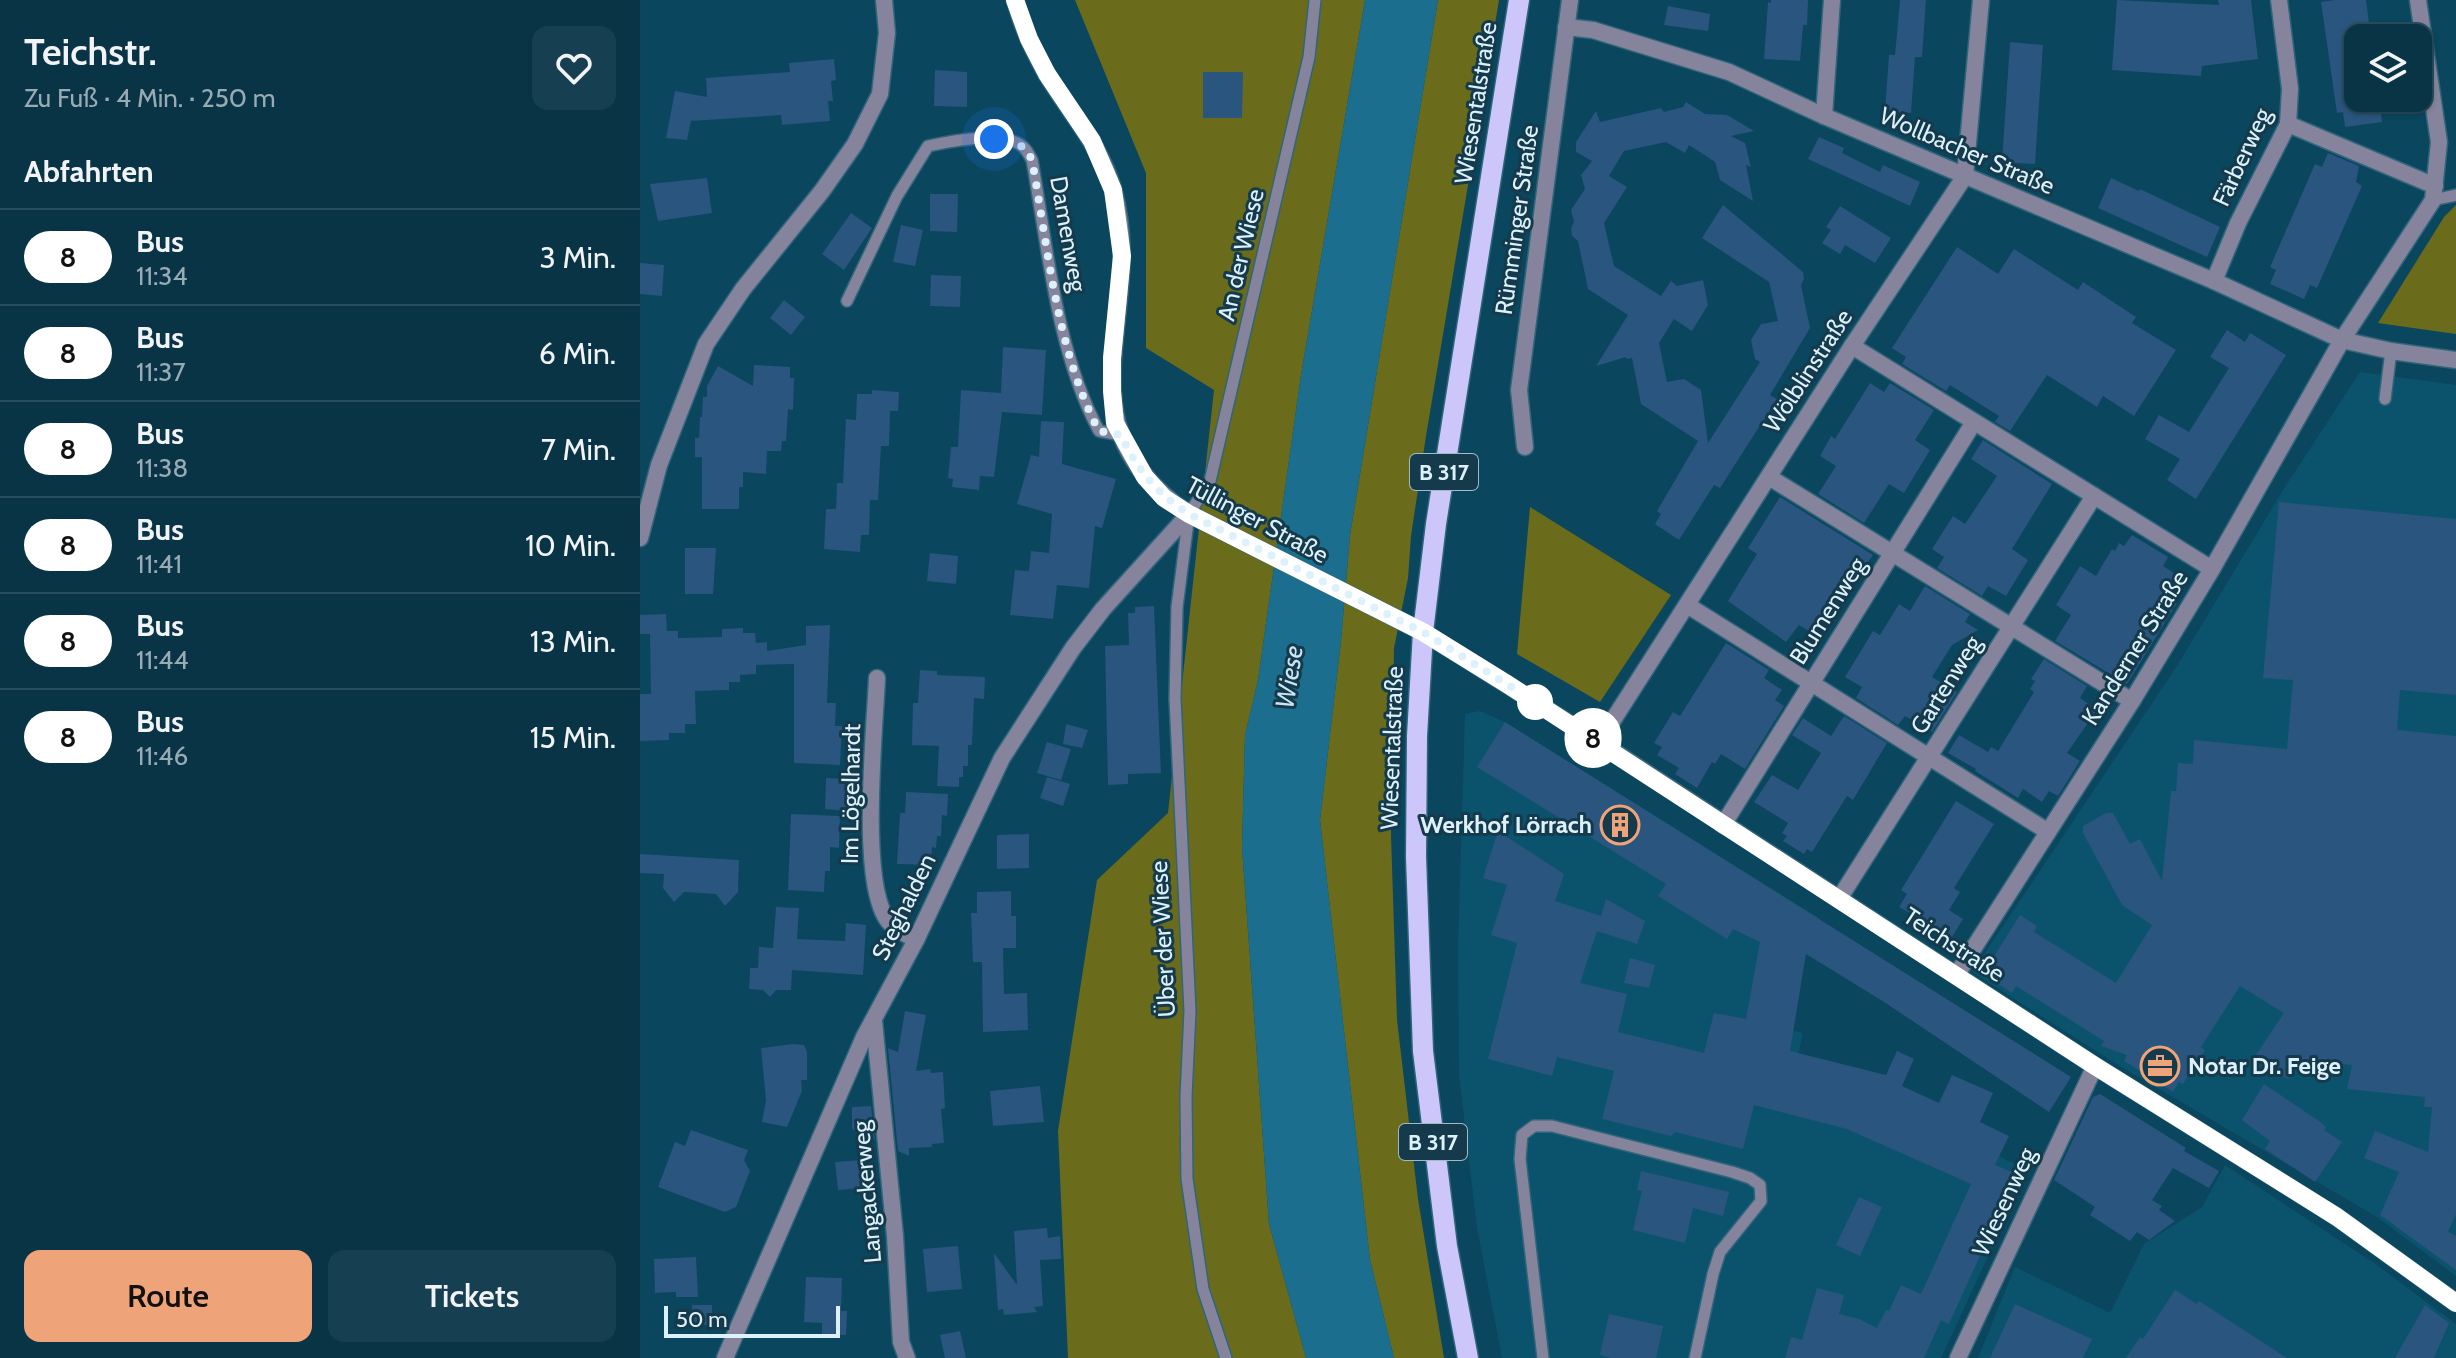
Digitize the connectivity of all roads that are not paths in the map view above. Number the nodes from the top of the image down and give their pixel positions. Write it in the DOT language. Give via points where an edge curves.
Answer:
graph roads {
  1 [pos="884,0"];
  2 [pos="1015,0"];
  3 [pos="1315,0"];
  4 [pos="1519,0"];
  5 [pos="1570,0"];
  6 [pos="1832,0"];
  7 [pos="1981,0"];
  8 [pos="2279,0"];
  9 [pos="2418,0"];
  10 [pos="1566,27"];
  11 [pos="1824,116"];
  12 [pos="2288,124"];
  13 [pos="1965,176"];
  14 [pos="2434,193"];
  15 [pos="2456,195"];
  16 [pos="2214,281"];
  17 [pos="847,301"];
  18 [pos="2342,340"];
  19 [pos="1852,346"];
  20 [pos="2391,351"];
  21 [pos="2456,360"];
  22 [pos="2385,399"];
  23 [pos="1974,422"];
  24 [pos="1121,435"];
  25 [pos="1525,447"];
  26 [pos="1769,477"];
  27 [pos="2094,496"];
  28 [pos="1189,514"];
  29 [pos="640,538"];
  30 [pos="1894,552"];
  31 [pos="2212,569"];
  32 [pos="1687,605"];
  33 [pos="2011,627"];
  34 [pos="1423,632"];
  35 [pos="877,678"];
  36 [pos="1811,684"];
  37 [pos="2132,701"];
  38 [pos="1599,742"];
  39 [pos="1929,757"];
  40 [pos="1723,825"];
  41 [pos="2047,831"];
  42 [pos="1839,899"];
  43 [pos="916,940"];
  44 [pos="1957,974"];
  45 [pos="874,1021"];
  46 [pos="2095,1066"];
  47 [pos="2456,1303"];
  48 [pos="725,1358"];
  49 [pos="907,1358"];
  50 [pos="1226,1358"];
  51 [pos="1468,1358"];
  52 [pos="1543,1358"];
  53 [pos="1695,1358"];
  54 [pos="1958,1358"];
  1 -- 29 [label="street" via="885,63 869,119 822,191 706,344 659,465"];
  2 -- 24 [label="street, Tüllinger Straße" via="1047,74 1092,141 1113,190 1122,256 1112,391"];
  3 -- 28 [label="lane, An der Wiese" via="1309,57 1210,481"];
  4 -- 34 [label="main road, Wiesentalstraße / B 317"];
  5 -- 10 [label="street, Rümminger Straße"];
  6 -- 11 [label="street"];
  7 -- 13 [label="street, Wölblinstraße"];
  8 -- 12 [label="street, Färberweg" via="2290,89"];
  9 -- 14 [label="street, Kanderner Straße" via="2439,142"];
  10 -- 11 [label="street, Wollbacher Straße" via="1593,30 1729,72"];
  10 -- 25 [label="street, Rümminger Straße" via="1519,390"];
  11 -- 13 [label="street, Wollbacher Straße"];
  12 -- 14 [label="street"];
  12 -- 16 [label="street, Färberweg"];
  13 -- 16 [label="street, Wollbacher Straße"];
  13 -- 19 [label="street, Wölblinstraße"];
  14 -- 15 [label="lane"];
  14 -- 18 [label="street, Kanderner Straße"];
  16 -- 18 [label="street, Wollbacher Straße"];
  17 -- 24 [label="lane, Damenweg" via="897,196 928,146 1010,139 1032,160 1068,359 1084,404 1099,431"];
  18 -- 20 [label="street"];
  18 -- 31 [label="street, Kanderner Straße"];
  19 -- 23 [label="street"];
  19 -- 26 [label="street, Wölblinstraße"];
  20 -- 21 [label="street"];
  20 -- 22 [label="lane"];
  23 -- 27 [label="street"];
  23 -- 30 [label="street, Blumenweg"];
  24 -- 28 [label="street, Tüllinger Straße" via="1145,477"];
  26 -- 30 [label="street"];
  26 -- 32 [label="street, Wölblinstraße"];
  27 -- 31 [label="street"];
  27 -- 33 [label="street, Gartenweg"];
  28 -- 34 [label="street, Tüllinger Straße"];
  28 -- 43 [label="street, Steghalden" via="1073,648 1002,758"];
  28 -- 50 [label="lane, Über der Wiese" via="1177,607 1175,699 1190,1011 1187,1179 1203,1289"];
  30 -- 33 [label="street"];
  30 -- 36 [label="street, Blumenweg"];
  31 -- 37 [label="street, Kanderner Straße"];
  32 -- 36 [label="street"];
  32 -- 38 [label="street, Wölblinstraße"];
  33 -- 37 [label="street"];
  33 -- 39 [label="street, Gartenweg"];
  34 -- 38 [label="street, Teichstraße"];
  34 -- 51 [label="main road, Wiesentalstraße / B 317" via="1416,857 1423,1051 1447,1246"];
  35 -- 43 [label="street, Im Lögelhardt" via="870,847 875,889 889,923"];
  36 -- 39 [label="street"];
  36 -- 40 [label="street, Blumenweg"];
  37 -- 41 [label="street, Kanderner Straße"];
  38 -- 40 [label="street, Teichstraße"];
  39 -- 41 [label="street"];
  39 -- 42 [label="street, Gartenweg"];
  40 -- 42 [label="street, Teichstraße"];
  41 -- 44 [label="street, Kanderner Straße"];
  42 -- 44 [label="street, Teichstraße"];
  43 -- 45 [label="street, Steghalden"];
  44 -- 46 [label="street, Teichstraße"];
  45 -- 48 [label="street, Steghalden"];
  45 -- 49 [label="street, Langackerweg" via="901,1342"];
  46 -- 47 [label="street, Teichstraße" via="2337,1217"];
  46 -- 54 [label="street, Wiesenweg"];
  52 -- 53 [label="lane" via="1520,1159 1522,1135 1534,1126 1552,1126 1717,1168 1760,1185 1761,1201 1720,1252"];
}
